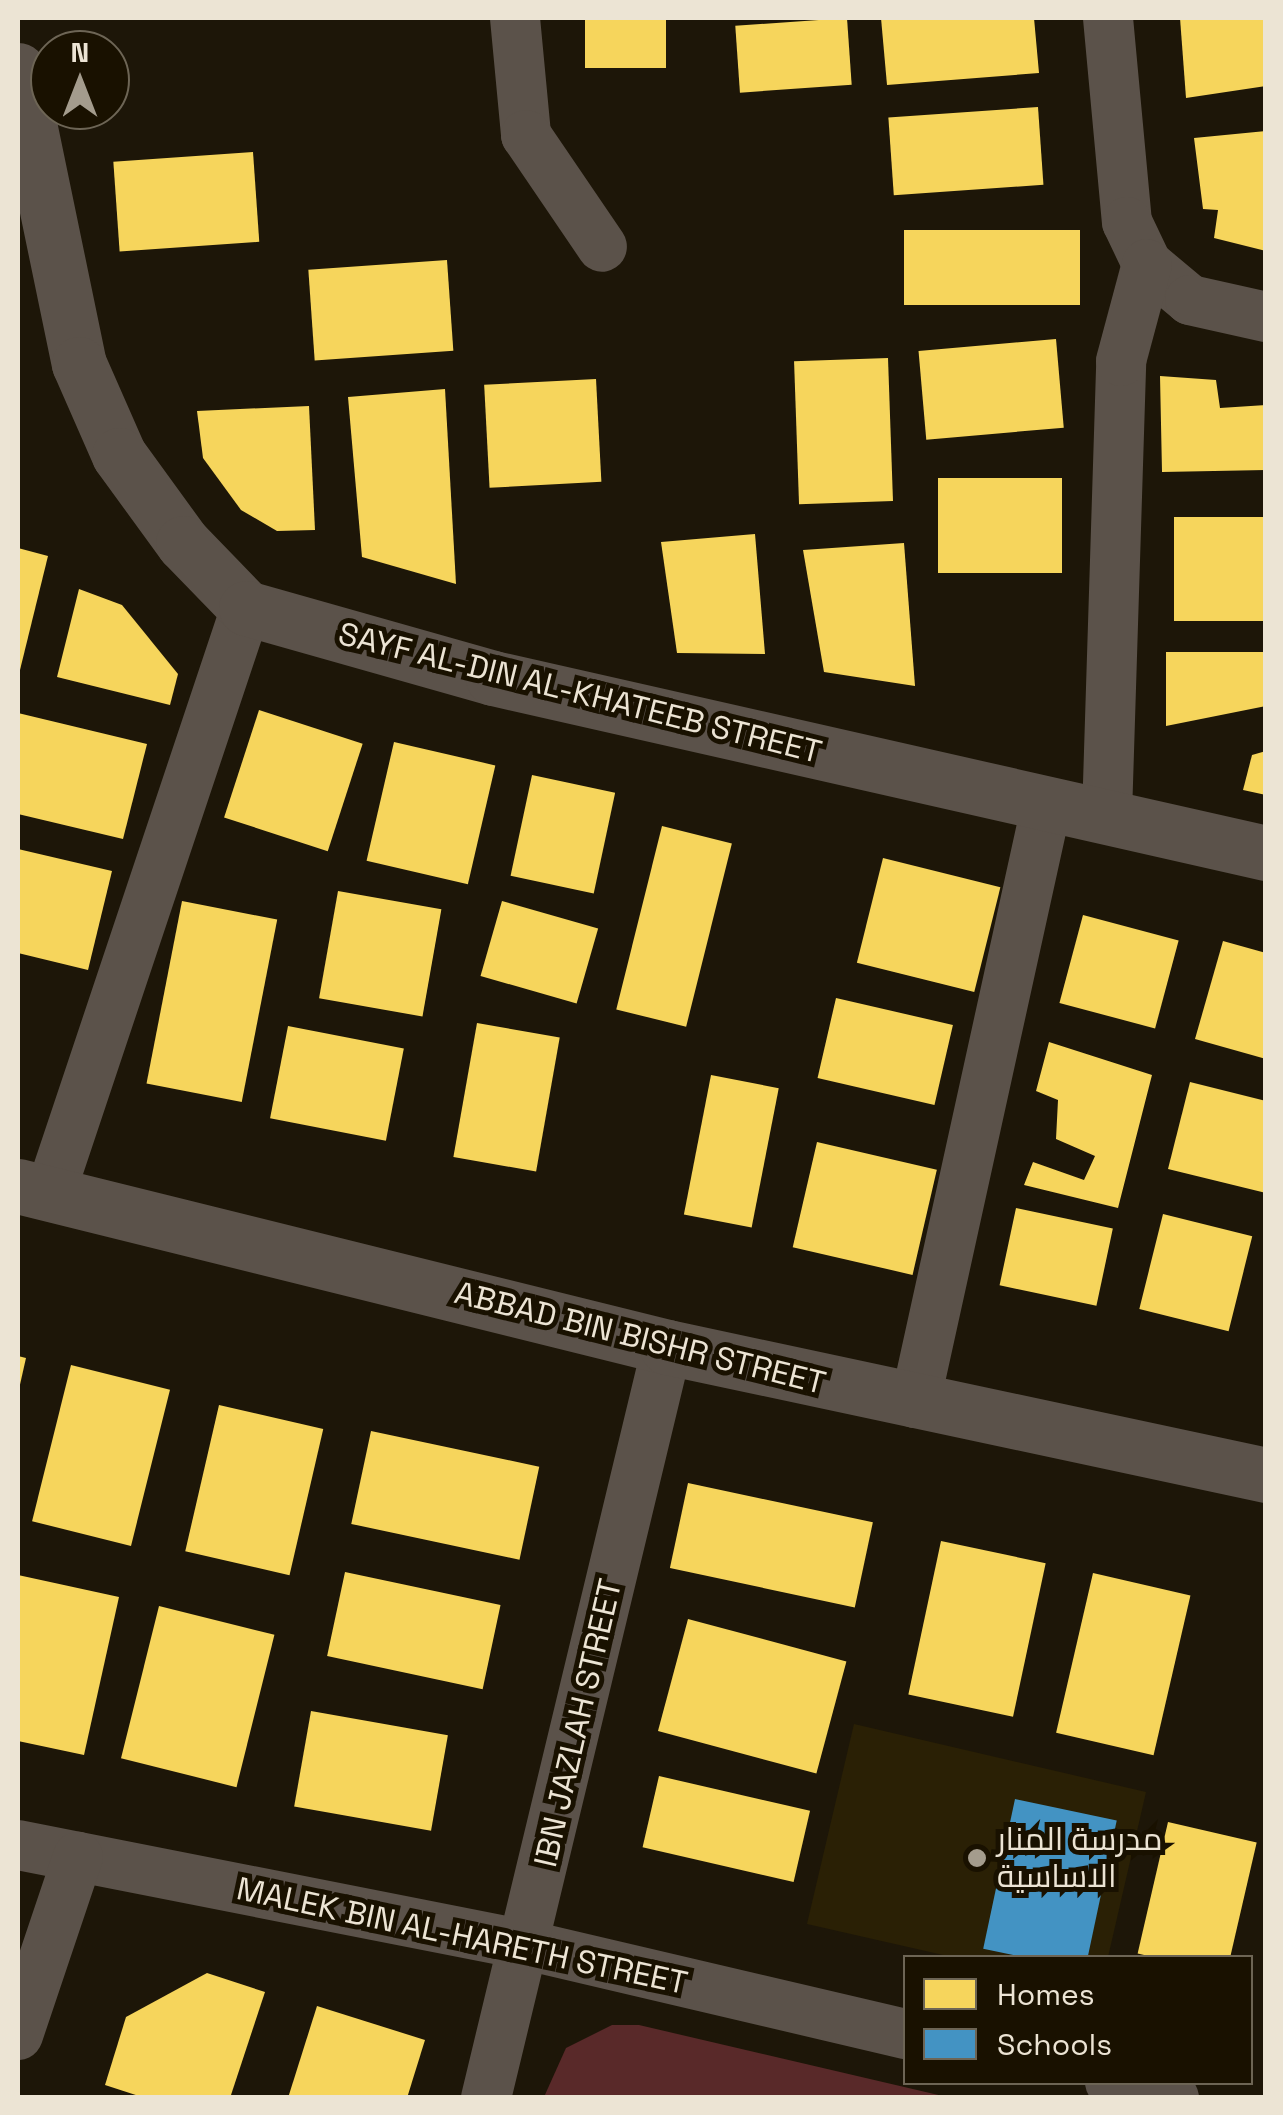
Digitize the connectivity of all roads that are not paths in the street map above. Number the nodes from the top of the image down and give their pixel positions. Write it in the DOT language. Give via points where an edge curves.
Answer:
graph roads {
  1 [pos="515,18"];
  2 [pos="1108,18"];
  3 [pos="18,70"];
  4 [pos="22,147"];
  5 [pos="602,247"];
  6 [pos="1147,264"];
  7 [pos="1266,317"];
  8 [pos="246,608"];
  9 [pos="1046,803"];
  10 [pos="1107,815"];
  11 [pos="1266,853"];
  12 [pos="34,1189"];
  13 [pos="666,1347"];
  14 [pos="915,1403"];
  15 [pos="1266,1474"];
  16 [pos="18,1845"];
  17 [pos="78,1857"];
  18 [pos="526,1945"];
  19 [pos="903,2033"];
  20 [pos="18,2035"];
  21 [pos="1122,2085"];
  22 [pos="486,2098"];
  23 [pos="1174,2098"];
  1 -- 5 [label="street" via="526,135"];
  2 -- 6 [label="street" via="1127,222"];
  3 -- 4 [label="street"];
  4 -- 8 [label="street" via="79,364 119,455 183,543"];
  6 -- 7 [label="street" via="1190,300"];
  6 -- 10 [label="street" via="1121,361"];
  8 -- 9 [label="street, SAYF AL-DIN AL-KHATEEB STREET" via="493,678"];
  8 -- 12 [label="street"];
  9 -- 10 [label="street, SAYF AL-DIN AL-KHATEEB STREET"];
  9 -- 14 [label="street"];
  10 -- 11 [label="street, SAYF AL-DIN AL-KHATEEB STREET"];
  12 -- 13 [label="street, ABBAD BIN BISHR STREET"];
  13 -- 14 [label="street, ABBAD BIN BISHR STREET"];
  13 -- 18 [label="street, IBN JAZLAH STREET"];
  14 -- 15 [label="street, ABBAD BIN BISHR STREET"];
  16 -- 17 [label="street, MALEK BIN AL-HARETH STREET"];
  17 -- 18 [label="street, MALEK BIN AL-HARETH STREET"];
  17 -- 20 [label="street"];
  18 -- 19 [label="street, MALEK BIN AL-HARETH STREET"];
  18 -- 22 [label="street, IBN JAZLAH STREET"];
  21 -- 23 [label="street"];
}
